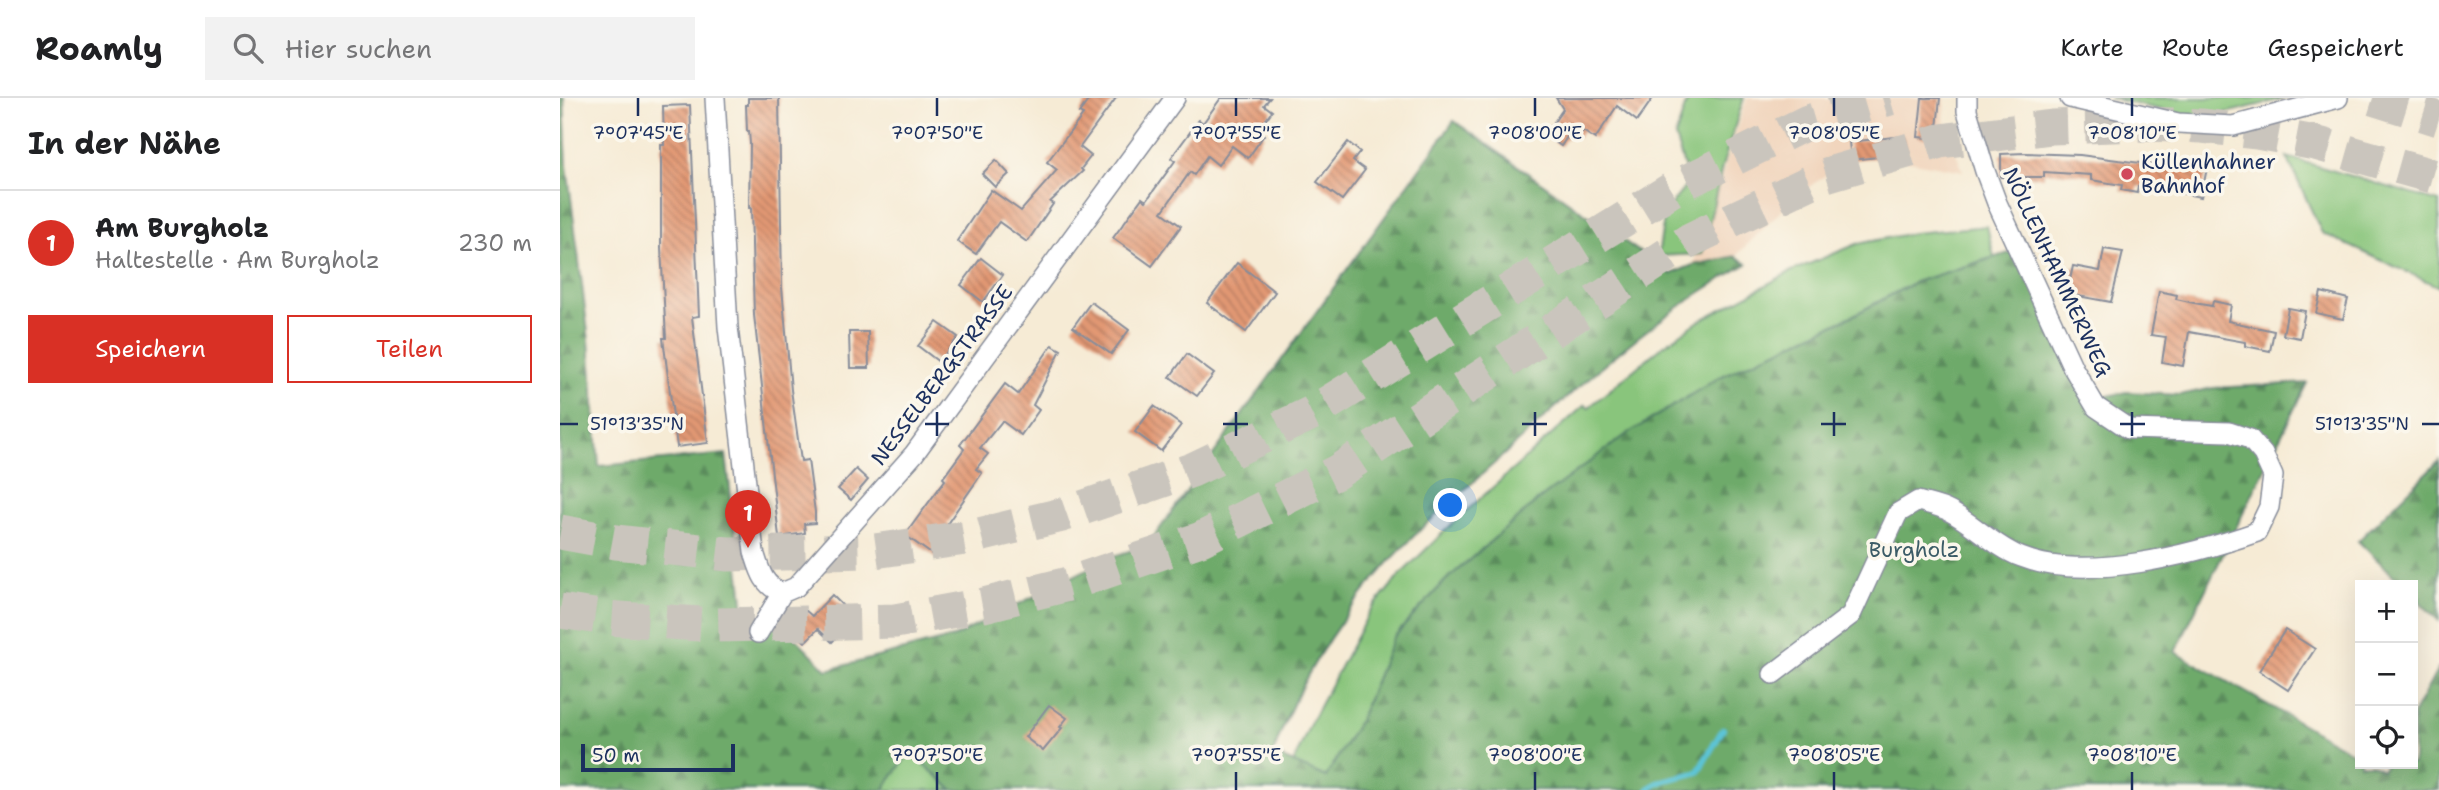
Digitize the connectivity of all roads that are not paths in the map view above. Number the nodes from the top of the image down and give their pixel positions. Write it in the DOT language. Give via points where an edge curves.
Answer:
graph roads {
  1 [pos="715,98"];
  2 [pos="1175,98"];
  3 [pos="1967,98"];
  4 [pos="2070,98"];
  5 [pos="2338,98"];
  6 [pos="782,593"];
  7 [pos="758,632"];
  8 [pos="1773,674"];
  1 -- 6 [label="street" via="727,327 754,552 763,579"];
  2 -- 6 [label="street, NESSELBERGSTRASSE" via="914,454 796,587"];
  3 -- 8 [label="street, NÖLLENHAMMERWEG" via="1967,111 1997,203 2073,368 2096,407 2129,429 2229,432 2250,439 2273,476 2269,507 2258,532 2218,546 2125,565 2068,568 2021,557 1948,510 1918,501 1898,513 1851,615"];
  4 -- 5 [label="street" via="2178,123 2233,126"];
  6 -- 7 [label="street, NESSELBERGSTRASSE"];
}
